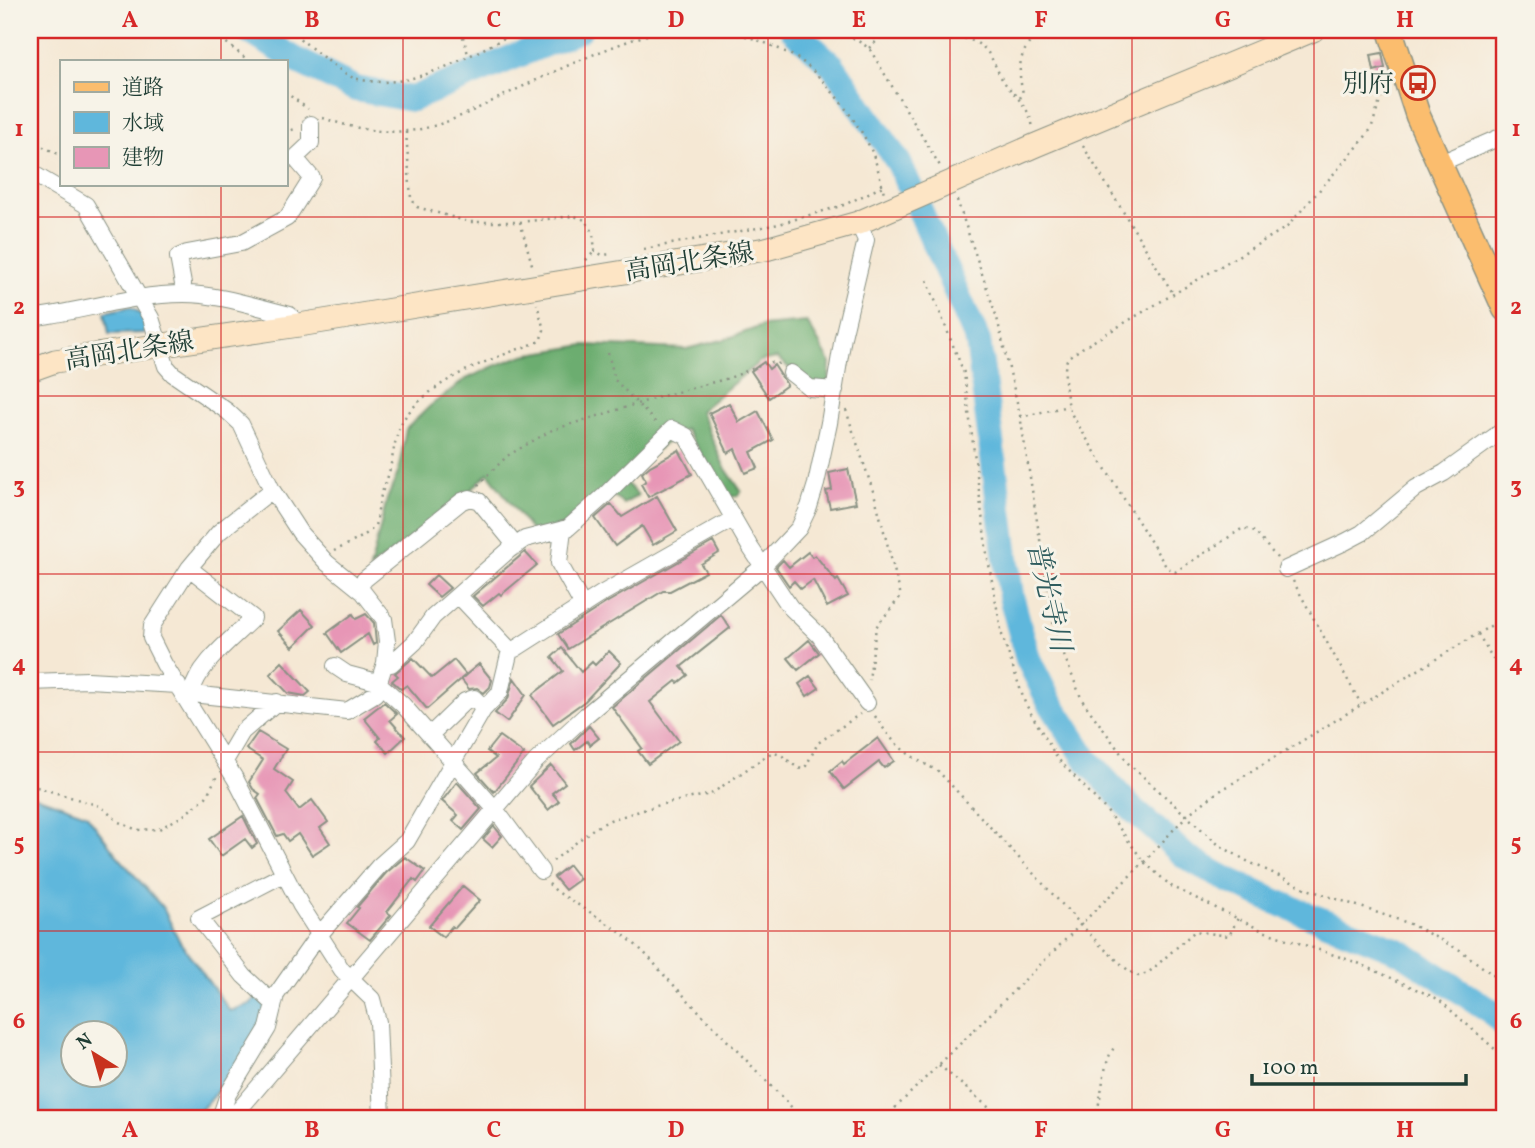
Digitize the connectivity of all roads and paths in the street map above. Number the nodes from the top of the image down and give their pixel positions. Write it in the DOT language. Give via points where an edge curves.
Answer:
graph roads {
  1 [pos="210,30"];
  2 [pos="289,30"];
  3 [pos="461,30"];
  4 [pos="521,30"];
  5 [pos="665,30"];
  6 [pos="725,30"];
  7 [pos="841,30"];
  8 [pos="889,30"];
  9 [pos="923,30"];
  10 [pos="1042,30"];
  11 [pos="1313,30"];
  12 [pos="1390,30"];
  13 [pos="869,48"];
  14 [pos="468,54"];
  15 [pos="248,60"];
  16 [pos="1404,77"];
  17 [pos="287,94"];
  18 [pos="1020,98"];
  19 [pos="311,124"];
  20 [pos="1073,130"];
  21 [pos="406,132"];
  22 [pos="1505,135"];
  23 [pos="30,141"];
  24 [pos="1036,145"];
  25 [pos="60,155"];
  26 [pos="1438,164"];
  27 [pos="30,172"];
  28 [pos="883,186"];
  29 [pos="946,186"];
  30 [pos="893,208"];
  31 [pos="520,222"];
  32 [pos="858,223"];
  33 [pos="633,251"];
  34 [pos="620,253"];
  35 [pos="928,280"];
  36 [pos="535,285"];
  37 [pos="182,294"];
  38 [pos="1174,295"];
  39 [pos="139,298"];
  40 [pos="1505,309"];
  41 [pos="30,318"];
  42 [pos="299,325"];
  43 [pos="158,345"];
  44 [pos="608,353"];
  45 [pos="30,370"];
  46 [pos="791,373"];
  47 [pos="835,390"];
  48 [pos="637,404"];
  49 [pos="1068,406"];
  50 [pos="1020,417"];
  51 [pos="1505,429"];
  52 [pos="666,433"];
  53 [pos="272,490"];
  54 [pos="467,499"];
  55 [pos="733,519"];
  56 [pos="563,529"];
  57 [pos="516,546"];
  58 [pos="323,558"];
  59 [pos="763,566"];
  60 [pos="189,568"];
  61 [pos="1286,569"];
  62 [pos="358,588"];
  63 [pos="458,595"];
  64 [pos="583,606"];
  65 [pos="1505,617"];
  66 [pos="1478,634"];
  67 [pos="510,650"];
  68 [pos="385,663"];
  69 [pos="335,666"];
  70 [pos="1505,678"];
  71 [pos="30,682"];
  72 [pos="380,685"];
  73 [pos="184,691"];
  74 [pos="278,702"];
  75 [pos="1361,704"];
  76 [pos="868,705"];
  77 [pos="484,708"];
  78 [pos="430,735"];
  79 [pos="225,761"];
  80 [pos="453,762"];
  81 [pos="30,785"];
  82 [pos="495,809"];
  83 [pos="1185,817"];
  84 [pos="1144,862"];
  85 [pos="541,871"];
  86 [pos="284,874"];
  87 [pos="1238,918"];
  88 [pos="1081,923"];
  89 [pos="320,936"];
  90 [pos="351,979"];
  91 [pos="1505,984"];
  92 [pos="273,1003"];
  93 [pos="1114,1048"];
  94 [pos="1505,1058"];
  95 [pos="939,1065"];
  96 [pos="220,1118"];
  97 [pos="232,1118"];
  98 [pos="382,1118"];
  99 [pos="802,1118"];
  100 [pos="885,1118"];
  101 [pos="1001,1118"];
  102 [pos="1095,1118"];
  1 -- 15 [label="path"];
  2 -- 14 [label="path" via="352,77 387,83 421,78"];
  3 -- 14 [label="path"];
  4 -- 14 [label="path"];
  5 -- 21 [label="path" via="588,57 461,116"];
  6 -- 28 [label="path" via="753,37 797,58 826,84 872,151"];
  7 -- 13 [label="path"];
  8 -- 13 [label="path"];
  9 -- 18 [label="path" via="983,47"];
  10 -- 18 [label="path" via="1021,56"];
  11 -- 20 [label="main road, 高岡北条線"];
  12 -- 16 [label="main road"];
  13 -- 29 [label="path"];
  16 -- 26 [label="main road"];
  16 -- 38 [label="path" via="1382,95 1371,129 1359,145 1287,227"];
  17 -- 21 [label="path" via="323,118 343,125"];
  18 -- 24 [label="path" via="1032,120"];
  19 -- 37 [label="street" via="312,143 295,158 312,178 287,218 242,243 178,257"];
  20 -- 24 [label="main road, 高岡北条線"];
  20 -- 38 [label="path"];
  21 -- 31 [label="path" via="411,198 417,207 469,222"];
  22 -- 26 [label="street"];
  23 -- 25 [label="path"];
  24 -- 29 [label="main road, 高岡北条線"];
  26 -- 40 [label="main road"];
  27 -- 39 [label="street" via="86,205"];
  28 -- 30 [label="path"];
  28 -- 33 [label="path" via="844,205 779,224"];
  29 -- 30 [label="main road, 高岡北条線"];
  29 -- 50 [label="path" via="998,318"];
  30 -- 32 [label="main road, 高岡北条線"];
  31 -- 34 [label="path" via="574,216 585,220 593,232 595,251"];
  31 -- 36 [label="path"];
  32 -- 36 [label="main road, 高岡北条線" via="766,249"];
  32 -- 47 [label="street" via="866,240"];
  35 -- 84 [label="path" via="964,373 1002,635 1025,704 1057,758 1106,810"];
  36 -- 42 [label="main road, 高岡北条線"];
  36 -- 58 [label="path" via="544,330 540,341 469,368 407,413 396,436 372,529"];
  37 -- 39 [label="street"];
  37 -- 42 [label="street" via="290,315"];
  38 -- 49 [label="path" via="1068,358"];
  39 -- 41 [label="street"];
  39 -- 43 [label="street"];
  42 -- 43 [label="main road, 高岡北条線"];
  43 -- 45 [label="main road, 高岡北条線" via="55,361"];
  43 -- 53 [label="street" via="173,374 241,424"];
  44 -- 48 [label="path" via="614,380"];
  46 -- 47 [label="street" via="810,388"];
  46 -- 48 [label="path" via="770,362"];
  47 -- 59 [label="street" via="809,507 799,528"];
  47 -- 76 [label="path" via="841,395 876,497 901,596 876,627"];
  48 -- 52 [label="path"];
  48 -- 54 [label="path" via="533,440 508,456"];
  49 -- 50 [label="path"];
  49 -- 61 [label="path" via="1167,568 1174,572 1243,528 1255,532"];
  50 -- 83 [label="path" via="1055,633 1082,700 1128,763"];
  51 -- 61 [label="street" via="1416,488 1362,533"];
  52 -- 55 [label="street" via="671,429 687,436"];
  52 -- 56 [label="street" via="604,496"];
  53 -- 58 [label="street"];
  53 -- 60 [label="street" via="219,532"];
  54 -- 57 [label="street" via="479,501"];
  54 -- 62 [label="street"];
  55 -- 59 [label="street"];
  55 -- 64 [label="street"];
  56 -- 57 [label="street"];
  56 -- 64 [label="street" via="559,563"];
  57 -- 63 [label="street"];
  58 -- 62 [label="street"];
  59 -- 76 [label="street"];
  59 -- 82 [label="street" via="586,715 536,761"];
  60 -- 73 [label="street" via="152,626 151,638"];
  60 -- 73 [label="street" via="253,618"];
  61 -- 75 [label="path"];
  62 -- 68 [label="street" via="384,619"];
  63 -- 67 [label="street"];
  63 -- 68 [label="street" via="433,617 415,642 391,664"];
  64 -- 67 [label="street"];
  65 -- 66 [label="path"];
  66 -- 70 [label="path"];
  66 -- 75 [label="path"];
  67 -- 77 [label="street" via="500,692"];
  68 -- 72 [label="street"];
  69 -- 72 [label="street"];
  71 -- 73 [label="street" via="88,680"];
  72 -- 74 [label="street" via="375,694 347,711"];
  72 -- 78 [label="street"];
  73 -- 74 [label="street"];
  73 -- 79 [label="street"];
  74 -- 79 [label="street" via="242,732"];
  75 -- 83 [label="path"];
  76 -- 85 [label="path" via="818,743 802,769 781,754 769,754 712,794 610,820"];
  76 -- 88 [label="path" via="889,738 938,771"];
  77 -- 78 [label="street" via="474,698 464,701"];
  77 -- 80 [label="street"];
  78 -- 80 [label="street"];
  79 -- 81 [label="path" via="206,797 184,815 159,828 137,831 100,806"];
  79 -- 86 [label="street"];
  80 -- 82 [label="street"];
  80 -- 89 [label="street" via="407,841 379,866"];
  82 -- 85 [label="street"];
  82 -- 90 [label="street"];
  83 -- 84 [label="path"];
  83 -- 91 [label="path" via="1247,861 1307,889 1408,923 1460,950"];
  84 -- 87 [label="path" via="1171,886"];
  84 -- 88 [label="path"];
  85 -- 99 [label="path" via="555,891 627,936 649,956"];
  86 -- 89 [label="street"];
  86 -- 92 [label="street" via="199,918 244,976"];
  87 -- 88 [label="path" via="1229,936 1195,931 1148,973 1138,976"];
  87 -- 94 [label="path" via="1438,999"];
  88 -- 95 [label="path"];
  89 -- 90 [label="street"];
  89 -- 92 [label="street"];
  90 -- 97 [label="street"];
  90 -- 98 [label="street" via="372,999 378,1022"];
  92 -- 96 [label="street" via="268,1028 228,1094"];
  93 -- 102 [label="path" via="1108,1055"];
  95 -- 100 [label="path"];
  95 -- 101 [label="path"];
}
